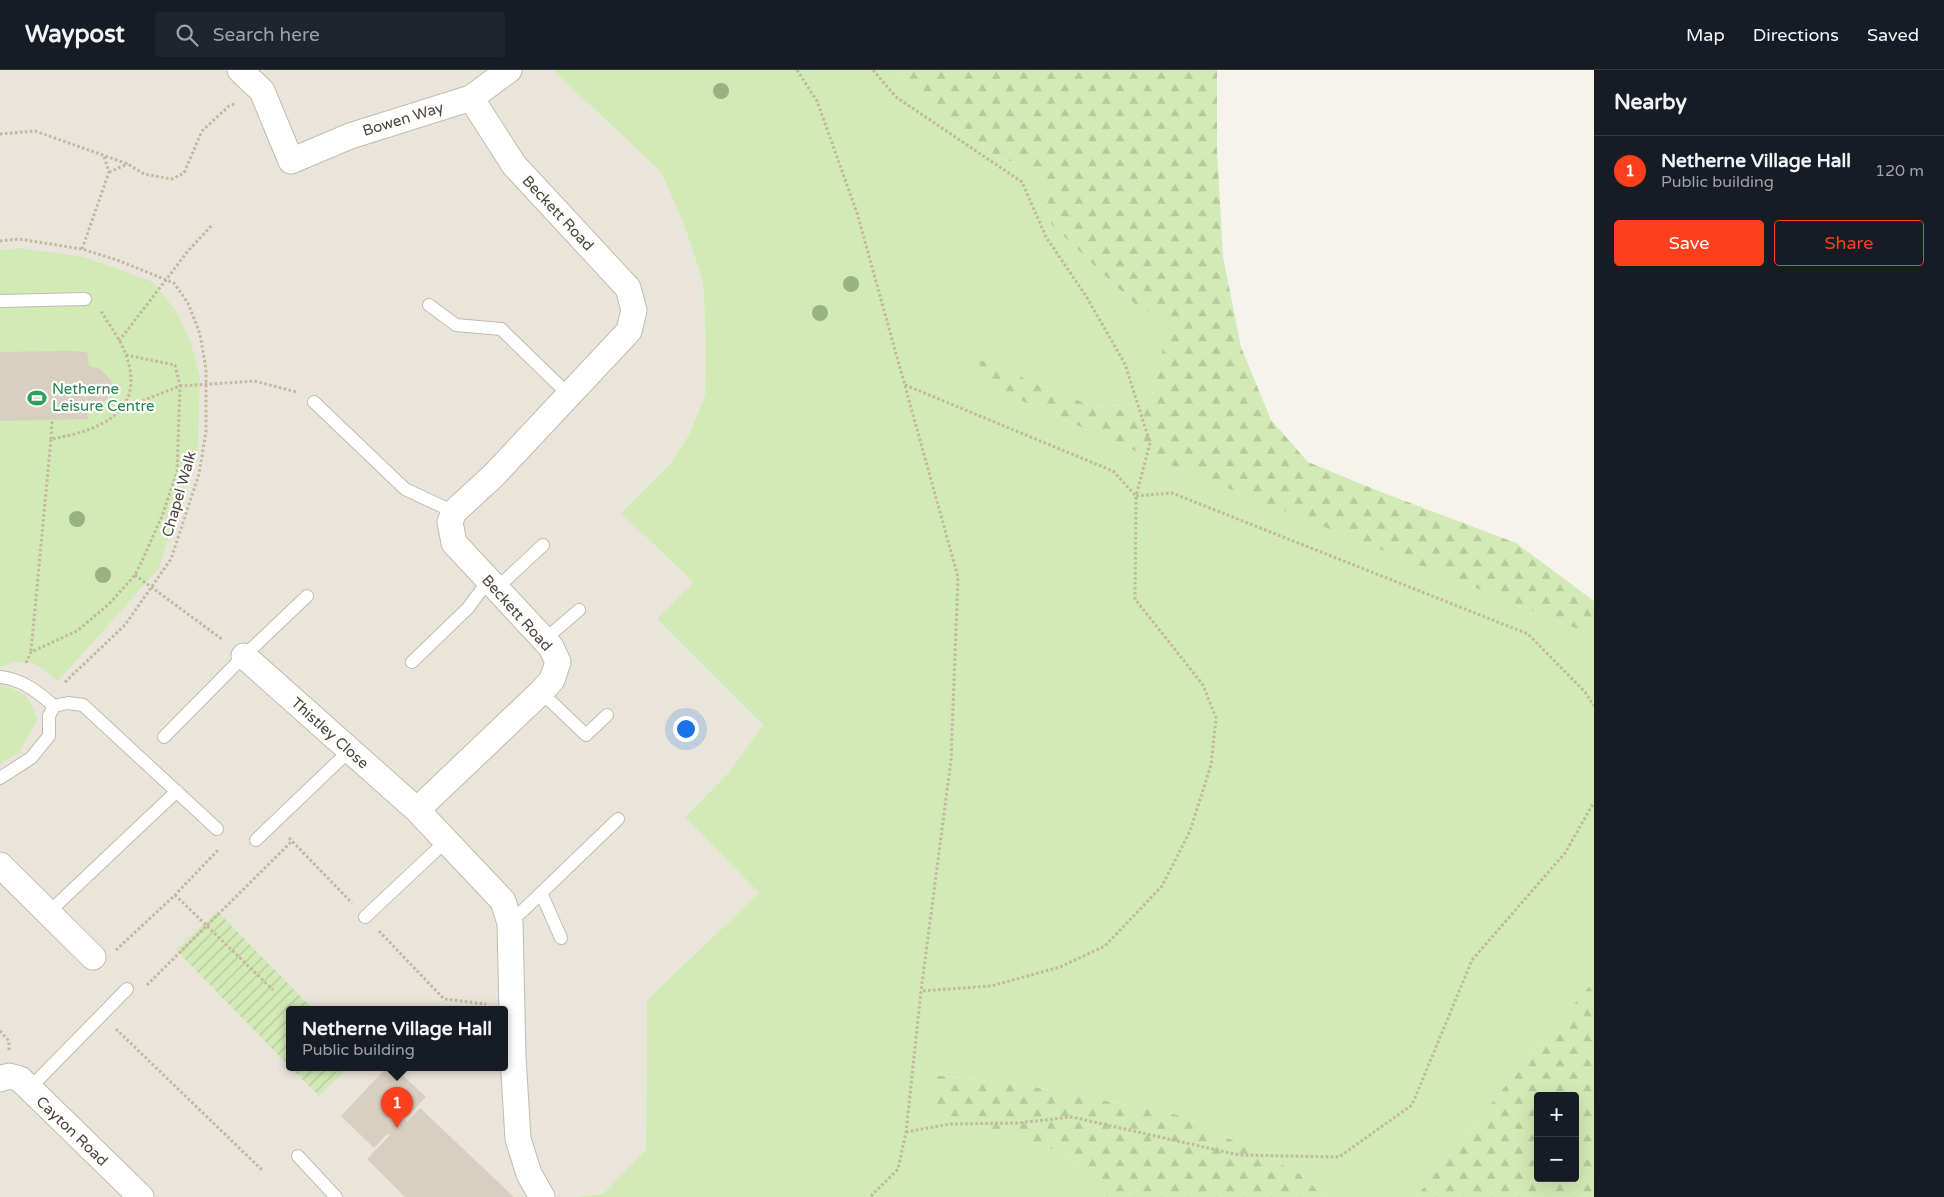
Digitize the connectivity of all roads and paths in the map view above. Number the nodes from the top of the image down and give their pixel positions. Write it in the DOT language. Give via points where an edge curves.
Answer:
graph roads {
  1 [pos="240,70"];
  2 [pos="509,70"];
  3 [pos="797,70"];
  4 [pos="873,70"];
  5 [pos="262,91"];
  6 [pos="471,98"];
  7 [pos="0,134"];
  8 [pos="104,155"];
  9 [pos="128,164"];
  10 [pos="109,172"];
  11 [pos="213,224"];
  12 [pos="0,241"];
  13 [pos="82,249"];
  14 [pos="168,280"];
  15 [pos="84,299"];
  16 [pos="0,301"];
  17 [pos="429,304"];
  18 [pos="119,341"];
  19 [pos="126,355"];
  20 [pos="208,384"];
  21 [pos="905,385"];
  22 [pos="180,386"];
  23 [pos="569,395"];
  24 [pos="314,402"];
  25 [pos="123,408"];
  26 [pos="52,420"];
  27 [pos="51,439"];
  28 [pos="1136,496"];
  29 [pos="454,512"];
  30 [pos="543,545"];
  31 [pos="135,575"];
  32 [pos="492,585"];
  33 [pos="152,587"];
  34 [pos="307,596"];
  35 [pos="579,610"];
  36 [pos="544,640"];
  37 [pos="31,652"];
  38 [pos="244,656"];
  39 [pos="412,662"];
  40 [pos="0,677"];
  41 [pos="13,678"];
  42 [pos="541,692"];
  43 [pos="50,703"];
  44 [pos="1594,706"];
  45 [pos="607,715"];
  46 [pos="164,737"];
  47 [pos="350,750"];
  48 [pos="0,778"];
  49 [pos="177,791"];
  50 [pos="1594,802"];
  51 [pos="417,810"];
  52 [pos="618,819"];
  53 [pos="274,823"];
  54 [pos="217,829"];
  55 [pos="256,840"];
  56 [pos="292,842"];
  57 [pos="446,842"];
  58 [pos="0,865"];
  59 [pos="175,895"];
  60 [pos="542,895"];
  61 [pos="49,912"];
  62 [pos="365,918"];
  63 [pos="510,923"];
  64 [pos="207,927"];
  65 [pos="561,938"];
  66 [pos="92,957"];
  67 [pos="127,989"];
  68 [pos="273,990"];
  69 [pos="921,991"];
  70 [pos="504,1006"];
  71 [pos="508,1007"];
  72 [pos="512,1007"];
  73 [pos="101,1015"];
  74 [pos="0,1079"];
  75 [pos="28,1089"];
  76 [pos="906,1132"];
  77 [pos="298,1156"];
  78 [pos="262,1170"];
  79 [pos="141,1197"];
  80 [pos="336,1197"];
  81 [pos="542,1197"];
  82 [pos="870,1197"];
  1 -- 5 [label="street"];
  2 -- 6 [label="street, Bowen Way"];
  3 -- 21 [label="path" via="817,101 856,212"];
  4 -- 28 [label="path" via="896,97 1022,182 1046,237 1086,296 1125,364 1150,443"];
  5 -- 6 [label="street, Bowen Way" via="292,161 350,136"];
  5 -- 9 [label="path" via="230,106 202,131 184,173 172,179 144,174"];
  6 -- 23 [label="street, Beckett Road" via="514,165 628,288 634,310 629,331"];
  7 -- 8 [label="path" via="35,131"];
  8 -- 9 [label="path"];
  8 -- 10 [label="path"];
  9 -- 10 [label="path"];
  10 -- 13 [label="path"];
  11 -- 14 [label="path"];
  12 -- 13 [label="path, Chapel Walk" via="19,239"];
  13 -- 14 [label="path, Chapel Walk"];
  14 -- 18 [label="path"];
  14 -- 20 [label="path, Chapel Walk" via="174,283 188,303 200,334"];
  15 -- 16 [label="lane"];
  15 -- 18 [label="path" via="100,309"];
  17 -- 23 [label="lane" via="456,325 501,329"];
  18 -- 19 [label="path"];
  19 -- 22 [label="path" via="175,364"];
  19 -- 25 [label="path" via="131,382 130,398"];
  20 -- 22 [label="path"];
  20 -- 24 [label="path" via="254,380 305,393"];
  20 -- 33 [label="path, Chapel Walk" via="206,431 199,474 172,559"];
  21 -- 28 [label="path" via="1113,471"];
  21 -- 69 [label="path" via="958,577 951,760"];
  22 -- 25 [label="path"];
  22 -- 31 [label="path" via="177,472 162,516"];
  23 -- 29 [label="street, Beckett Road" via="494,475"];
  24 -- 29 [label="lane" via="404,488"];
  25 -- 27 [label="path" via="112,418 83,433"];
  26 -- 27 [label="path"];
  27 -- 37 [label="path"];
  28 -- 44 [label="path" via="1172,493 1528,634 1585,692"];
  28 -- 69 [label="path" via="1135,599 1203,685 1216,718 1211,765 1190,831 1162,886 1105,946 1060,967 991,986"];
  29 -- 32 [label="street, Beckett Road" via="450,522 454,543"];
  30 -- 32 [label="lane"];
  31 -- 33 [label="path"];
  31 -- 37 [label="path" via="109,604 77,631"];
  32 -- 36 [label="street, Beckett Road"];
  32 -- 39 [label="lane"];
  33 -- 38 [label="path"];
  33 -- 43 [label="path, Chapel Walk" via="125,625"];
  34 -- 38 [label="lane"];
  35 -- 36 [label="lane"];
  36 -- 42 [label="street, Beckett Road" via="558,662 552,680"];
  37 -- 41 [label="path" via="23,669"];
  38 -- 46 [label="lane"];
  38 -- 47 [label="street, Thistley Close"];
  40 -- 41 [label="lane"];
  41 -- 43 [label="lane"];
  42 -- 45 [label="lane" via="586,735"];
  42 -- 51 [label="street, Beckett Road"];
  43 -- 48 [label="lane" via="50,736 31,758"];
  43 -- 49 [label="lane" via="83,705"];
  47 -- 51 [label="street, Thistley Close"];
  47 -- 53 [label="lane"];
  49 -- 54 [label="lane"];
  49 -- 61 [label="lane"];
  50 -- 76 [label="path" via="1565,853 1472,960 1412,1105 1339,1157 1238,1155 1072,1117 1017,1123 950,1124"];
  51 -- 57 [label="street"];
  52 -- 60 [label="lane"];
  53 -- 55 [label="lane"];
  53 -- 56 [label="path"];
  54 -- 59 [label="path" via="222,845"];
  56 -- 62 [label="path"];
  56 -- 64 [label="path"];
  57 -- 62 [label="lane"];
  57 -- 63 [label="street" via="503,901"];
  58 -- 61 [label="street"];
  59 -- 64 [label="path"];
  59 -- 66 [label="path" via="113,953"];
  60 -- 63 [label="lane"];
  60 -- 65 [label="lane"];
  61 -- 66 [label="street"];
  62 -- 70 [label="path" via="444,999"];
  63 -- 72 [label="street"];
  64 -- 67 [label="path" via="146,987"];
  64 -- 68 [label="path"];
  67 -- 73 [label="lane"];
  69 -- 76 [label="path"];
  71 -- 72 [label="path"];
  72 -- 81 [label="street" via="518,1138 528,1174"];
  73 -- 75 [label="lane"];
  73 -- 78 [label="path"];
  74 -- 75 [label="street, Cayton Road" via="9,1076 20,1079"];
  75 -- 79 [label="street, Cayton Road"];
  76 -- 82 [label="path" via="898,1169"];
  77 -- 80 [label="lane"];
}
